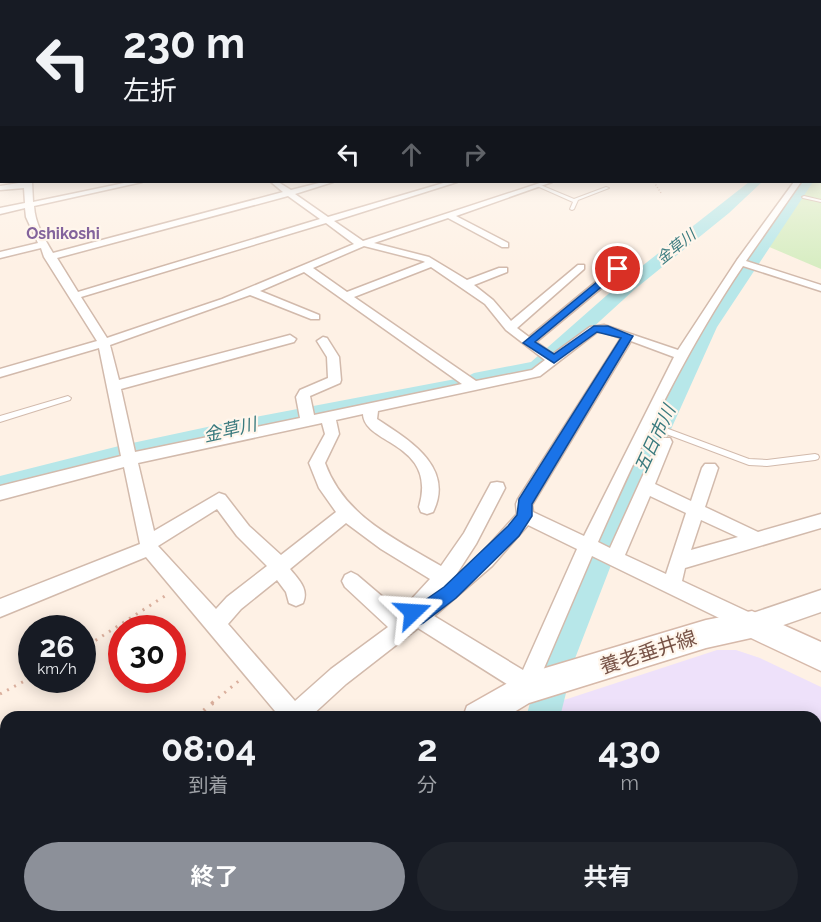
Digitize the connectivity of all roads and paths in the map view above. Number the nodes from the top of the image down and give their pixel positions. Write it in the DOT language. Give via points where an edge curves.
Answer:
graph roads {
  1 [pos="30,183"];
  2 [pos="133,183"];
  3 [pos="276,183"];
  4 [pos="326,183"];
  5 [pos="450,183"];
  6 [pos="545,183"];
  7 [pos="655,183"];
  8 [pos="797,183"];
  9 [pos="538,185"];
  10 [pos="0,188"];
  11 [pos="607,188"];
  12 [pos="289,192"];
  13 [pos="661,193"];
  14 [pos="804,197"];
  15 [pos="575,201"];
  16 [pos="821,201"];
  17 [pos="29,206"];
  18 [pos="572,209"];
  19 [pos="0,211"];
  20 [pos="449,215"];
  21 [pos="328,220"];
  22 [pos="42,244"];
  23 [pos="362,244"];
  24 [pos="505,245"];
  25 [pos="0,255"];
  26 [pos="50,257"];
  27 [pos="740,262"];
  28 [pos="432,263"];
  29 [pos="581,267"];
  30 [pos="307,269"];
  31 [pos="618,269"];
  32 [pos="503,270"];
  33 [pos="467,284"];
  34 [pos="821,288"];
  35 [pos="251,291"];
  36 [pos="74,296"];
  37 [pos="346,296"];
  38 [pos="315,317"];
  39 [pos="510,328"];
  40 [pos="628,336"];
  41 [pos="290,339"];
  42 [pos="323,340"];
  43 [pos="104,343"];
  44 [pos="528,343"];
  45 [pos="681,355"];
  46 [pos="550,357"];
  47 [pos="0,373"];
  48 [pos="114,386"];
  49 [pos="474,386"];
  50 [pos="68,398"];
  51 [pos="370,408"];
  52 [pos="307,417"];
  53 [pos="328,417"];
  54 [pos="0,419"];
  55 [pos="647,424"];
  56 [pos="665,442"];
  57 [pos="815,457"];
  58 [pos="131,459"];
  59 [pos="710,468"];
  60 [pos="645,487"];
  61 [pos="497,488"];
  62 [pos="0,493"];
  63 [pos="427,507"];
  64 [pos="696,510"];
  65 [pos="347,513"];
  66 [pos="525,516"];
  67 [pos="821,521"];
  68 [pos="756,540"];
  69 [pos="148,545"];
  70 [pos="586,546"];
  71 [pos="614,560"];
  72 [pos="678,562"];
  73 [pos="279,567"];
  74 [pos="444,578"];
  75 [pos="351,581"];
  76 [pos="182,584"];
  77 [pos="672,586"];
  78 [pos="296,597"];
  79 [pos="821,601"];
  80 [pos="0,608"];
  81 [pos="410,622"];
  82 [pos="215,624"];
  83 [pos="752,624"];
  84 [pos="96,641"];
  85 [pos="821,657"];
  86 [pos="253,669"];
  87 [pos="18,684"];
  88 [pos="531,686"];
  89 [pos="0,694"];
  90 [pos="203,711"];
  91 [pos="289,711"];
  92 [pos="301,711"];
  93 [pos="488,711"];
  1 -- 10 [label="street"];
  1 -- 17 [label="street"];
  2 -- 17 [label="street"];
  3 -- 12 [label="street"];
  4 -- 12 [label="street"];
  5 -- 21 [label="street"];
  6 -- 9 [label="street"];
  7 -- 13 [label="path"];
  8 -- 27 [label="street"];
  9 -- 15 [label="lane"];
  9 -- 20 [label="street"];
  11 -- 15 [label="lane"];
  12 -- 21 [label="street"];
  12 -- 26 [label="street"];
  14 -- 16 [label="lane"];
  15 -- 18 [label="lane"];
  17 -- 19 [label="street"];
  17 -- 22 [label="street"];
  20 -- 23 [label="street"];
  20 -- 24 [label="street"];
  21 -- 23 [label="street"];
  21 -- 36 [label="street"];
  22 -- 25 [label="street"];
  22 -- 26 [label="street"];
  23 -- 28 [label="street"];
  23 -- 30 [label="street"];
  26 -- 36 [label="street"];
  27 -- 34 [label="street"];
  27 -- 45 [label="street"];
  28 -- 33 [label="street"];
  28 -- 37 [label="street"];
  29 -- 39 [label="street"];
  30 -- 35 [label="street"];
  30 -- 37 [label="street"];
  31 -- 44 [label="street"];
  32 -- 33 [label="street"];
  33 -- 39 [label="street" via="489,302"];
  35 -- 38 [label="street"];
  35 -- 43 [label="street"];
  36 -- 43 [label="street"];
  37 -- 49 [label="street"];
  39 -- 44 [label="street"];
  40 -- 45 [label="street"];
  40 -- 46 [label="street" via="594,329"];
  40 -- 66 [label="street" via="524,504"];
  41 -- 48 [label="street"];
  42 -- 52 [label="street" via="333,357 335,380 305,393"];
  43 -- 47 [label="street"];
  43 -- 48 [label="street"];
  44 -- 46 [label="street"];
  45 -- 55 [label="street"];
  46 -- 49 [label="street" via="536,373"];
  48 -- 58 [label="street"];
  49 -- 51 [label="street"];
  50 -- 54 [label="lane"];
  51 -- 53 [label="street"];
  51 -- 63 [label="street" via="372,422 426,464 432,482"];
  52 -- 53 [label="street"];
  52 -- 58 [label="street"];
  53 -- 65 [label="street" via="332,434 317,462 321,480"];
  55 -- 57 [label="lane" via="749,462"];
  55 -- 70 [label="street"];
  56 -- 60 [label="street"];
  58 -- 62 [label="street"];
  58 -- 69 [label="street"];
  59 -- 64 [label="street"];
  60 -- 64 [label="street"];
  60 -- 71 [label="street"];
  61 -- 74 [label="street" via="469,542"];
  64 -- 68 [label="street"];
  64 -- 72 [label="street"];
  65 -- 73 [label="street"];
  65 -- 74 [label="street"];
  66 -- 70 [label="street"];
  66 -- 81 [label="street" via="482,564"];
  67 -- 68 [label="street"];
  68 -- 72 [label="street"];
  69 -- 73 [label="street" via="219,500"];
  69 -- 76 [label="street"];
  69 -- 80 [label="street"];
  70 -- 71 [label="street"];
  70 -- 88 [label="street"];
  71 -- 77 [label="street"];
  72 -- 77 [label="street"];
  73 -- 78 [label="street"];
  73 -- 82 [label="street" via="234,603"];
  74 -- 81 [label="street" via="413,612"];
  75 -- 81 [label="street" via="376,600 380,608"];
  76 -- 82 [label="street"];
  76 -- 84 [label="path"];
  77 -- 83 [label="street"];
  79 -- 83 [label="street"];
  81 -- 88 [label="street"];
  81 -- 92 [label="street"];
  82 -- 86 [label="street"];
  83 -- 85 [label="main road"];
  83 -- 88 [label="main road, 養老垂井線"];
  86 -- 90 [label="path"];
  86 -- 91 [label="street"];
  87 -- 89 [label="path"];
  88 -- 93 [label="main road, 養老垂井線"];
}
